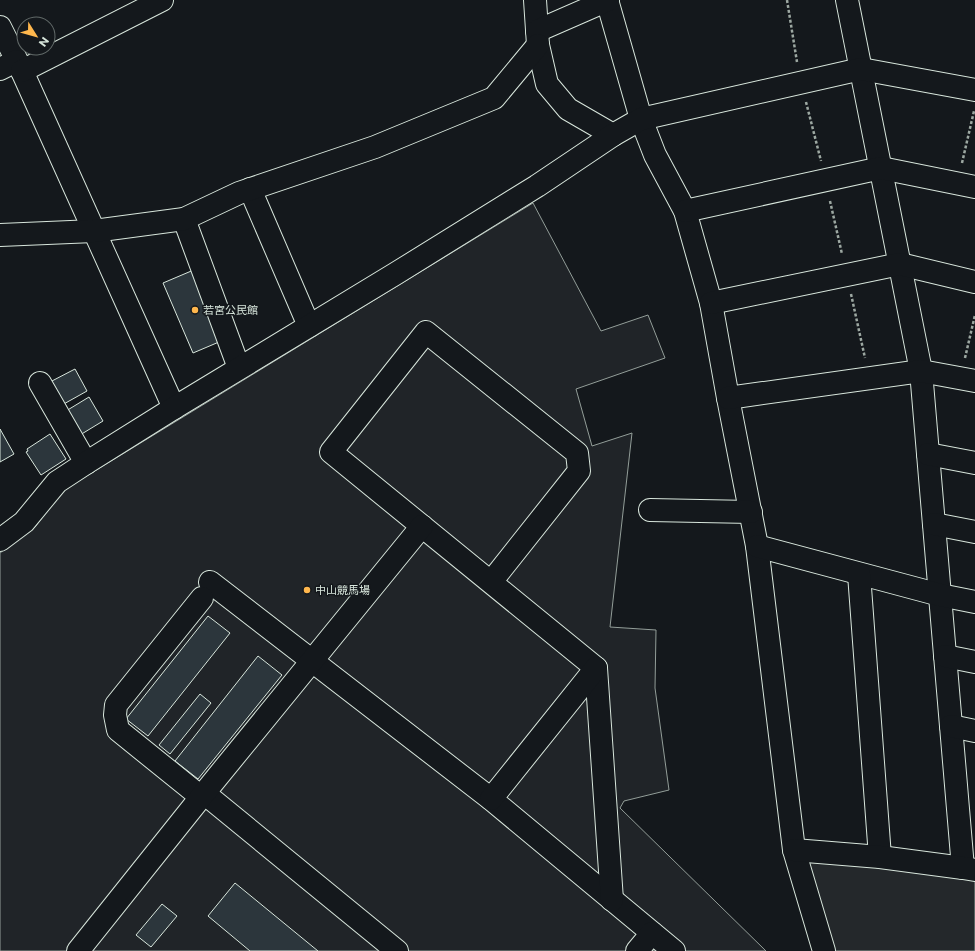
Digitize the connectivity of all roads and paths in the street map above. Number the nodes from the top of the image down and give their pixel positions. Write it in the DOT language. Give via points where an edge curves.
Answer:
graph roads {
  1 [pos="162,0"];
  2 [pos="535,0"];
  3 [pos="608,0"];
  4 [pos="847,0"];
  5 [pos="0,28"];
  6 [pos="538,38"];
  7 [pos="13,67"];
  8 [pos="861,69"];
  9 [pos="975,90"];
  10 [pos="975,109"];
  11 [pos="642,119"];
  12 [pos="613,135"];
  13 [pos="881,168"];
  14 [pos="966,185"];
  15 [pos="250,189"];
  16 [pos="686,211"];
  17 [pos="184,218"];
  18 [pos="94,231"];
  19 [pos="0,235"];
  20 [pos="900,264"];
  21 [pos="975,282"];
  22 [pos="711,303"];
  23 [pos="975,315"];
  24 [pos="309,326"];
  25 [pos="239,368"];
  26 [pos="921,371"];
  27 [pos="968,380"];
  28 [pos="40,383"];
  29 [pos="728,398"];
  30 [pos="174,408"];
  31 [pos="928,454"];
  32 [pos="86,463"];
  33 [pos="975,464"];
  34 [pos="650,510"];
  35 [pos="750,512"];
  36 [pos="934,524"];
  37 [pos="422,526"];
  38 [pos="975,532"];
  39 [pos="0,540"];
  40 [pos="757,546"];
  41 [pos="860,574"];
  42 [pos="491,582"];
  43 [pos="940,595"];
  44 [pos="975,602"];
  45 [pos="945,656"];
  46 [pos="312,660"];
  47 [pos="975,662"];
  48 [pos="596,668"];
  49 [pos="951,726"];
  50 [pos="975,731"];
  51 [pos="203,795"];
  52 [pos="966,796"];
  53 [pos="491,799"];
  54 [pos="794,850"];
  55 [pos="880,857"];
  56 [pos="969,869"];
  57 [pos="612,900"];
  58 [pos="652,933"];
  59 [pos="388,948"];
  60 [pos="78,951"];
  61 [pos="637,951"];
  62 [pos="674,951"];
  63 [pos="824,951"];
  1 -- 7 [label="street"];
  2 -- 6 [label="street"];
  3 -- 6 [label="street"];
  3 -- 11 [label="street"];
  4 -- 8 [label="street"];
  5 -- 7 [label="street"];
  6 -- 12 [label="street" via="547,84 568,109"];
  6 -- 15 [label="street" via="494,98 375,147"];
  7 -- 18 [label="street"];
  8 -- 9 [label="street"];
  8 -- 11 [label="street"];
  8 -- 13 [label="street"];
  10 -- 14 [label="path"];
  11 -- 12 [label="street"];
  11 -- 16 [label="street" via="655,155"];
  12 -- 24 [label="street" via="538,186"];
  13 -- 14 [label="street"];
  13 -- 16 [label="street"];
  13 -- 20 [label="street"];
  15 -- 17 [label="street"];
  15 -- 24 [label="street"];
  16 -- 22 [label="street"];
  17 -- 18 [label="street"];
  17 -- 25 [label="street"];
  18 -- 19 [label="street"];
  18 -- 30 [label="street"];
  20 -- 21 [label="street"];
  20 -- 22 [label="street"];
  20 -- 26 [label="street"];
  22 -- 29 [label="street"];
  23 -- 27 [label="path"];
  24 -- 25 [label="street"];
  25 -- 30 [label="street"];
  26 -- 27 [label="street"];
  26 -- 29 [label="street"];
  26 -- 31 [label="street"];
  28 -- 32 [label="street"];
  29 -- 35 [label="street"];
  30 -- 32 [label="street"];
  31 -- 33 [label="street"];
  31 -- 36 [label="street"];
  32 -- 39 [label="street" via="57,482 24,522"];
  34 -- 35 [label="street"];
  35 -- 40 [label="street"];
  36 -- 38 [label="street"];
  36 -- 43 [label="street"];
  37 -- 42 [label="street"];
  37 -- 42 [label="street" via="331,452 426,332 577,453 579,471"];
  37 -- 46 [label="street"];
  40 -- 41 [label="street"];
  40 -- 54 [label="street"];
  41 -- 43 [label="street"];
  41 -- 55 [label="street"];
  42 -- 48 [label="street"];
  43 -- 44 [label="street"];
  43 -- 45 [label="street"];
  45 -- 47 [label="street"];
  45 -- 49 [label="street"];
  46 -- 51 [label="street"];
  46 -- 51 [label="street" via="206,590 116,705 115,715 118,730"];
  46 -- 53 [label="street"];
  48 -- 53 [label="street"];
  48 -- 57 [label="street"];
  49 -- 50 [label="street"];
  49 -- 52 [label="street"];
  51 -- 59 [label="street"];
  51 -- 60 [label="street"];
  52 -- 56 [label="street"];
  53 -- 57 [label="street"];
  54 -- 55 [label="street"];
  54 -- 63 [label="street"];
  55 -- 56 [label="street"];
  57 -- 58 [label="street"];
  58 -- 61 [label="street"];
  58 -- 62 [label="street"];
}
